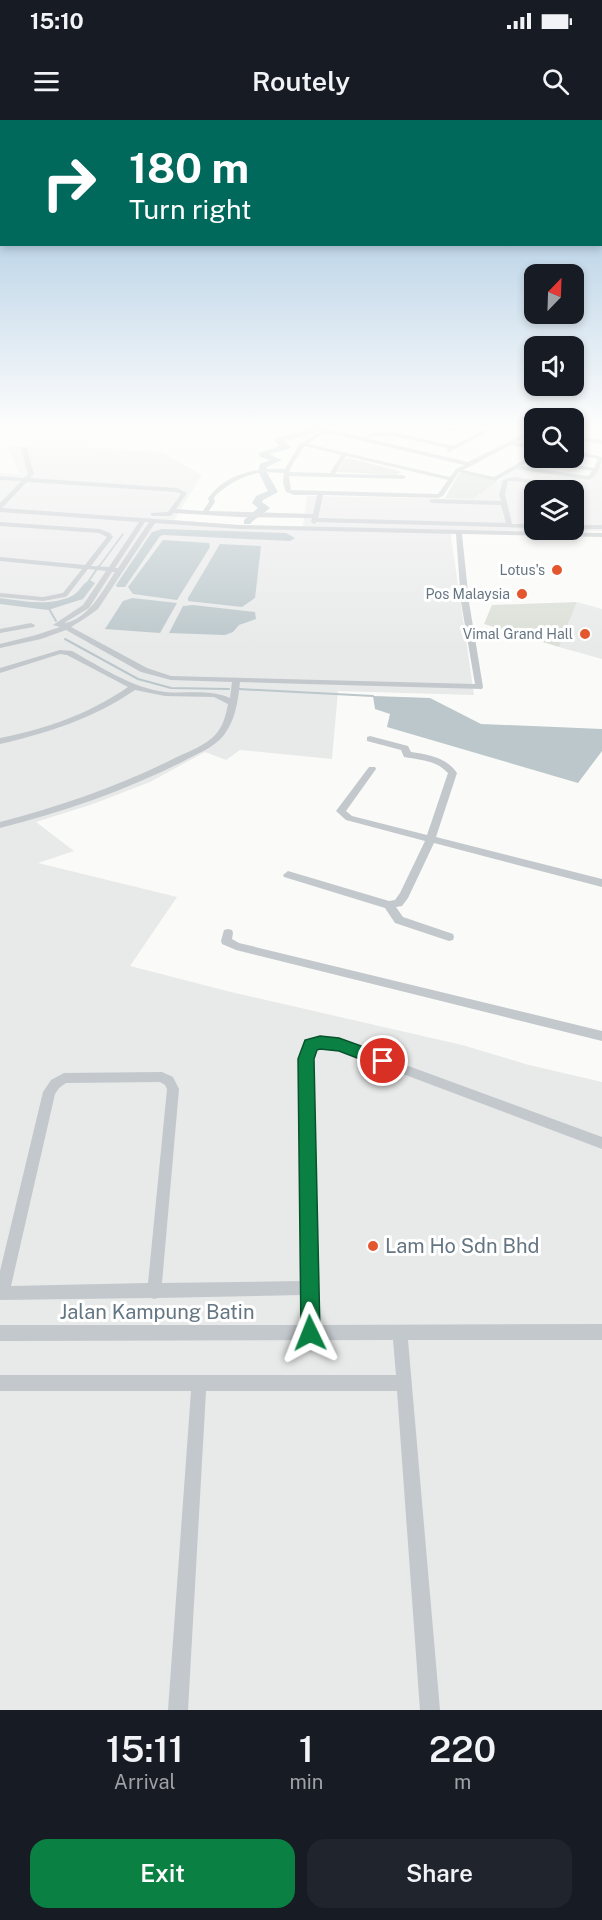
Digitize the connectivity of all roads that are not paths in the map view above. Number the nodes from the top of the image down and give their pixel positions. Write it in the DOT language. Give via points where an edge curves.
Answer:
graph roads {
  1 [pos="181,499"];
  2 [pos="211,499"];
  3 [pos="319,499"];
  4 [pos="404,499"];
  5 [pos="503,499"];
  6 [pos="504,503"];
  7 [pos="1,506"];
  8 [pos="173,511"];
  9 [pos="205,512"];
  10 [pos="0,515"];
  11 [pos="315,518"];
  12 [pos="142,523"];
  13 [pos="0,524"];
  14 [pos="152,524"];
  15 [pos="510,525"];
  16 [pos="584,525"];
  17 [pos="524,526"];
  18 [pos="602,527"];
  19 [pos="312,532"];
  20 [pos="459,535"];
  21 [pos="524,535"];
  22 [pos="584,535"];
  23 [pos="602,536"];
  24 [pos="602,540"];
  25 [pos="0,559"];
  26 [pos="90,568"];
  27 [pos="106,569"];
  28 [pos="120,570"];
  29 [pos="0,595"];
  30 [pos="31,625"];
  31 [pos="64,626"];
  32 [pos="0,631"];
  33 [pos="0,640"];
  34 [pos="0,646"];
  35 [pos="0,670"];
  36 [pos="236,680"];
  37 [pos="134,687"];
  38 [pos="233,704"];
  39 [pos="370,739"];
  40 [pos="0,741"];
  41 [pos="372,769"];
  42 [pos="0,825"];
  43 [pos="430,838"];
  44 [pos="288,875"];
  45 [pos="602,883"];
  46 [pos="390,905"];
  47 [pos="228,933"];
  48 [pos="449,938"];
  49 [pos="602,1036"];
  50 [pos="602,1143"];
  51 [pos="309,1288"];
  52 [pos="154,1292"];
  53 [pos="1,1293"];
  54 [pos="400,1332"];
  55 [pos="602,1332"];
  56 [pos="0,1333"];
  57 [pos="310,1333"];
  58 [pos="0,1383"];
  59 [pos="199,1383"];
  60 [pos="404,1383"];
  61 [pos="178,1710"];
  62 [pos="430,1710"];
  1 -- 8 [label="street"];
  2 -- 9 [label="street"];
  3 -- 11 [label="street"];
  4 -- 6 [label="street"];
  5 -- 6 [label="street"];
  6 -- 15 [label="street"];
  7 -- 8 [label="street" via="164,515"];
  7 -- 12 [label="street"];
  8 -- 9 [label="street"];
  9 -- 11 [label="street"];
  10 -- 12 [label="street"];
  11 -- 15 [label="street"];
  11 -- 19 [label="street"];
  12 -- 14 [label="street"];
  12 -- 27 [label="street"];
  13 -- 26 [label="street" via="108,534 110,537"];
  14 -- 19 [label="street"];
  14 -- 28 [label="street"];
  15 -- 17 [label="street"];
  16 -- 18 [label="street"];
  19 -- 20 [label="street"];
  20 -- 21 [label="street"];
  20 -- 24 [label="street"];
  20 -- 36 [label="street" via="479,687"];
  22 -- 23 [label="street"];
  25 -- 26 [label="street"];
  26 -- 27 [label="street"];
  26 -- 29 [label="street" via="59,598"];
  27 -- 28 [label="street"];
  27 -- 31 [label="street" via="86,606"];
  28 -- 31 [label="street" via="86,617"];
  30 -- 32 [label="street"];
  31 -- 33 [label="street"];
  31 -- 34 [label="street" via="36,638"];
  31 -- 36 [label="street" via="153,674"];
  35 -- 37 [label="street" via="60,652 69,653"];
  36 -- 38 [label="street"];
  37 -- 38 [label="street" via="165,694 215,695"];
  37 -- 40 [label="street" via="93,711"];
  38 -- 42 [label="street" via="216,737 163,768 115,789"];
  39 -- 43 [label="street" via="405,748 407,755 450,768 452,778"];
  41 -- 43 [label="street" via="341,811"];
  43 -- 45 [label="street"];
  43 -- 46 [label="street" via="402,900"];
  44 -- 46 [label="street"];
  46 -- 48 [label="street" via="399,920"];
  47 -- 49 [label="street" via="226,941 236,946"];
  50 -- 51 [label="street" via="339,1045 310,1045 306,1059"];
  51 -- 52 [label="street"];
  51 -- 57 [label="street"];
  52 -- 53 [label="street"];
  52 -- 53 [label="street" via="173,1089 162,1077 64,1078 49,1092"];
  54 -- 55 [label="street, Jalan Kampung Batin"];
  54 -- 57 [label="street, Jalan Kampung Batin"];
  54 -- 60 [label="street"];
  56 -- 57 [label="street, Jalan Kampung Batin"];
  58 -- 59 [label="street"];
  59 -- 60 [label="street"];
  59 -- 61 [label="street"];
  60 -- 62 [label="street"];
}
